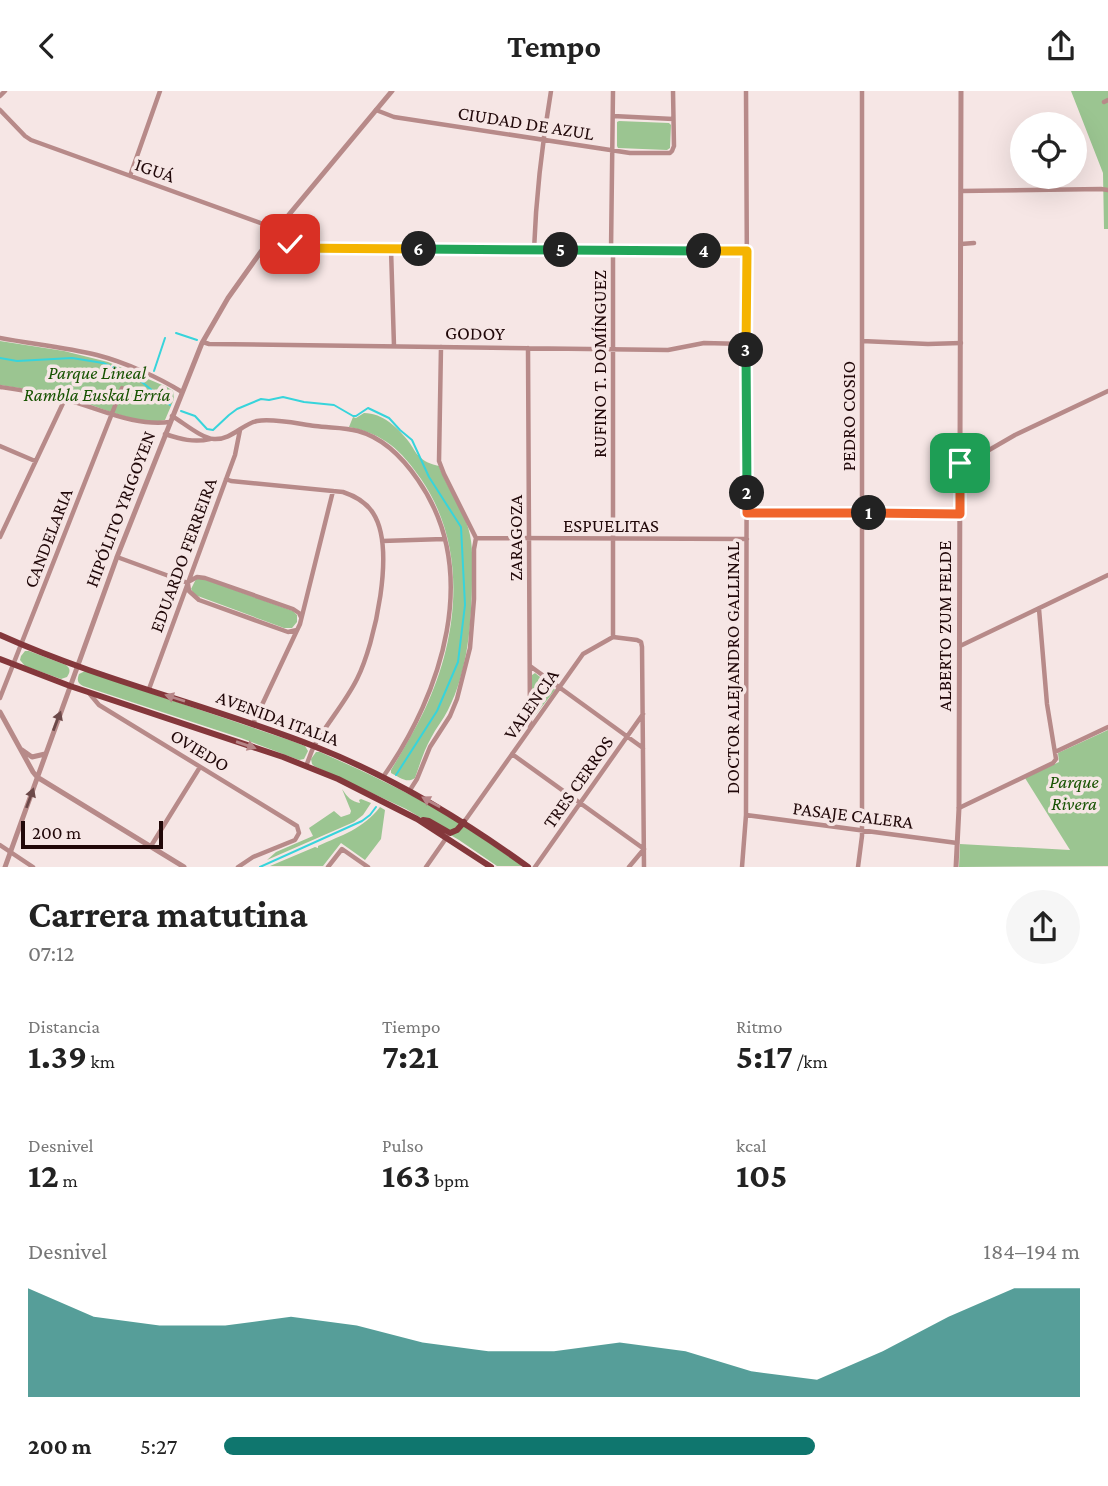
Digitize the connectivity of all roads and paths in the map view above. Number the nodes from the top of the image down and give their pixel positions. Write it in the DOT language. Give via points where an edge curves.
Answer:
graph roads {
  1 [pos="5,91"];
  2 [pos="160,91"];
  3 [pos="392,91"];
  4 [pos="551,91"];
  5 [pos="613,91"];
  6 [pos="673,91"];
  7 [pos="746,91"];
  8 [pos="862,91"];
  9 [pos="961,91"];
  10 [pos="0,96"];
  11 [pos="0,110"];
  12 [pos="376,110"];
  13 [pos="612,116"];
  14 [pos="673,119"];
  15 [pos="542,140"];
  16 [pos="612,150"];
  17 [pos="130,176"];
  18 [pos="1108,190"];
  19 [pos="961,191"];
  20 [pos="276,229"];
  21 [pos="291,238"];
  22 [pos="974,243"];
  23 [pos="961,244"];
  24 [pos="263,247"];
  25 [pos="288,248"];
  26 [pos="306,248"];
  27 [pos="391,249"];
  28 [pos="534,250"];
  29 [pos="611,251"];
  30 [pos="747,251"];
  31 [pos="0,338"];
  32 [pos="862,341"];
  33 [pos="203,342"];
  34 [pos="961,342"];
  35 [pos="746,344"];
  36 [pos="394,346"];
  37 [pos="441,347"];
  38 [pos="528,348"];
  39 [pos="612,349"];
  40 [pos="0,387"];
  41 [pos="122,388"];
  42 [pos="1108,391"];
  43 [pos="182,392"];
  44 [pos="65,399"];
  45 [pos="112,414"];
  46 [pos="171,419"];
  47 [pos="240,430"];
  48 [pos="165,435"];
  49 [pos="226,437"];
  50 [pos="211,439"];
  51 [pos="0,446"];
  52 [pos="237,448"];
  53 [pos="35,461"];
  54 [pos="960,463"];
  55 [pos="226,479"];
  56 [pos="333,491"];
  57 [pos="747,513"];
  58 [pos="863,513"];
  59 [pos="960,514"];
  60 [pos="0,537"];
  61 [pos="476,538"];
  62 [pos="530,538"];
  63 [pos="612,538"];
  64 [pos="444,539"];
  65 [pos="747,539"];
  66 [pos="382,541"];
  67 [pos="117,557"];
  68 [pos="1108,575"];
  69 [pos="188,583"];
  70 [pos="1039,608"];
  71 [pos="302,619"];
  72 [pos="298,629"];
  73 [pos="0,635"];
  74 [pos="613,636"];
  75 [pos="21,644"];
  76 [pos="960,646"];
  77 [pos="0,659"];
  78 [pos="13,665"];
  79 [pos="78,665"];
  80 [pos="529,665"];
  81 [pos="70,686"];
  82 [pos="560,687"];
  83 [pos="149,689"];
  84 [pos="89,692"];
  85 [pos="0,698"];
  86 [pos="0,712"];
  87 [pos="643,713"];
  88 [pos="253,724"];
  89 [pos="1108,727"];
  90 [pos="530,729"];
  91 [pos="627,736"];
  92 [pos="314,746"];
  93 [pos="643,748"];
  94 [pos="22,750"];
  95 [pos="1055,752"];
  96 [pos="45,754"];
  97 [pos="512,754"];
  98 [pos="306,766"];
  99 [pos="200,767"];
  100 [pos="383,776"];
  101 [pos="37,777"];
  102 [pos="410,790"];
  103 [pos="579,804"];
  104 [pos="959,808"];
  105 [pos="746,815"];
  106 [pos="417,819"];
  107 [pos="464,822"];
  108 [pos="862,831"];
  109 [pos="447,837"];
  110 [pos="957,843"];
  111 [pos="0,845"];
  112 [pos="151,846"];
  113 [pos="644,849"];
  114 [pos="10,852"];
  115 [pos="5,866"];
  116 [pos="33,866"];
  117 [pos="184,866"];
  118 [pos="238,866"];
  119 [pos="328,866"];
  120 [pos="368,866"];
  121 [pos="426,866"];
  122 [pos="491,866"];
  123 [pos="528,866"];
  124 [pos="535,866"];
  125 [pos="629,866"];
  126 [pos="644,866"];
  127 [pos="742,866"];
  128 [pos="858,866"];
  129 [pos="956,866"];
  1 -- 10 [label="street"];
  2 -- 17 [label="street"];
  3 -- 12 [label="street, HIPÓLITO YRIGOYEN"];
  4 -- 15 [label="street"];
  5 -- 13 [label="street, RUFINO T. DOMÍNGUEZ"];
  6 -- 14 [label="street"];
  7 -- 30 [label="street, DOCTOR ALEJANDRO GALLINAL"];
  8 -- 32 [label="street, PEDRO COSIO"];
  9 -- 19 [label="street, ALBERTO ZUM FELDE"];
  11 -- 17 [label="street, IGUÁ" via="31,140"];
  12 -- 15 [label="street, CIUDAD DE AZUL" via="394,117"];
  12 -- 20 [label="street, HIPÓLITO YRIGOYEN"];
  13 -- 14 [label="street"];
  13 -- 16 [label="street, RUFINO T. DOMÍNGUEZ"];
  14 -- 16 [label="street, CIUDAD DE AZUL" via="670,153"];
  15 -- 16 [label="street, CIUDAD DE AZUL"];
  15 -- 28 [label="street"];
  16 -- 29 [label="street, RUFINO T. DOMÍNGUEZ"];
  17 -- 20 [label="street, IGUÁ"];
  18 -- 19 [label="street"];
  19 -- 23 [label="street, ALBERTO ZUM FELDE"];
  20 -- 21 [label="street, IGUÁ"];
  20 -- 24 [label="street, HIPÓLITO YRIGOYEN"];
  21 -- 25 [label="street"];
  21 -- 26 [label="street, IGUÁ"];
  22 -- 23 [label="street"];
  23 -- 34 [label="street, ALBERTO ZUM FELDE"];
  24 -- 25 [label="street"];
  24 -- 33 [label="street, HIPÓLITO YRIGOYEN"];
  25 -- 26 [label="street"];
  26 -- 27 [label="street"];
  27 -- 28 [label="street"];
  27 -- 36 [label="street"];
  28 -- 29 [label="street"];
  29 -- 30 [label="street"];
  29 -- 39 [label="street, RUFINO T. DOMÍNGUEZ"];
  30 -- 35 [label="street, DOCTOR ALEJANDRO GALLINAL"];
  31 -- 43 [label="street" via="99,356"];
  32 -- 34 [label="street"];
  32 -- 58 [label="street, PEDRO COSIO"];
  33 -- 36 [label="street, GODOY"];
  33 -- 43 [label="street, HIPÓLITO YRIGOYEN"];
  34 -- 54 [label="street, ALBERTO ZUM FELDE"];
  35 -- 39 [label="street, GODOY"];
  35 -- 57 [label="street, DOCTOR ALEJANDRO GALLINAL"];
  36 -- 37 [label="street, GODOY"];
  37 -- 38 [label="street, GODOY"];
  37 -- 61 [label="street" via="439,461"];
  38 -- 39 [label="street, GODOY"];
  38 -- 62 [label="street, ZARAGOZA"];
  39 -- 63 [label="street, RUFINO T. DOMÍNGUEZ"];
  40 -- 44 [label="street"];
  41 -- 45 [label="street, CANDELARIA"];
  42 -- 54 [label="street"];
  43 -- 46 [label="street, HIPÓLITO YRIGOYEN"];
  44 -- 45 [label="street"];
  44 -- 53 [label="street"];
  45 -- 46 [label="street" via="150,423"];
  45 -- 75 [label="street, CANDELARIA"];
  46 -- 48 [label="street, HIPÓLITO YRIGOYEN"];
  46 -- 50 [label="street"];
  47 -- 49 [label="street"];
  47 -- 52 [label="street, EDUARDO FERREIRA"];
  47 -- 64 [label="street" via="257,421 279,422 357,431 381,441 426,491"];
  48 -- 50 [label="street" via="199,442"];
  48 -- 67 [label="street, HIPÓLITO YRIGOYEN"];
  49 -- 50 [label="street"];
  49 -- 52 [label="street"];
  51 -- 53 [label="street"];
  52 -- 55 [label="street, EDUARDO FERREIRA"];
  53 -- 60 [label="street"];
  54 -- 59 [label="street, ALBERTO ZUM FELDE"];
  55 -- 56 [label="street"];
  55 -- 69 [label="street, EDUARDO FERREIRA"];
  56 -- 66 [label="street" via="350,494 368,506"];
  56 -- 71 [label="street"];
  57 -- 58 [label="street"];
  57 -- 65 [label="street, DOCTOR ALEJANDRO GALLINAL"];
  58 -- 59 [label="street"];
  58 -- 108 [label="street, PEDRO COSIO"];
  59 -- 76 [label="street, ALBERTO ZUM FELDE"];
  61 -- 62 [label="street, ESPUELITAS"];
  61 -- 102 [label="street" via="470,648 457,699"];
  62 -- 63 [label="street, ESPUELITAS"];
  62 -- 80 [label="street, ZARAGOZA"];
  63 -- 65 [label="street, ESPUELITAS"];
  63 -- 74 [label="street, RUFINO T. DOMÍNGUEZ"];
  64 -- 66 [label="street"];
  64 -- 100 [label="street" via="450,588 444,646 422,710"];
  65 -- 105 [label="street, DOCTOR ALEJANDRO GALLINAL"];
  66 -- 92 [label="street" via="381,592 369,650 350,692"];
  67 -- 69 [label="street"];
  67 -- 79 [label="street, HIPÓLITO YRIGOYEN"];
  68 -- 70 [label="street"];
  69 -- 71 [label="street" via="205,578 293,609"];
  69 -- 72 [label="street" via="189,591 199,600 288,632"];
  69 -- 83 [label="street, EDUARDO FERREIRA"];
  70 -- 76 [label="street"];
  70 -- 95 [label="street"];
  71 -- 72 [label="street"];
  72 -- 88 [label="street"];
  73 -- 75 [label="main road, AVENIDA ITALIA"];
  74 -- 82 [label="street, VALENCIA" via="583,654"];
  74 -- 87 [label="street" via="637,639 642,647"];
  75 -- 78 [label="street, CANDELARIA"];
  75 -- 79 [label="main road, AVENIDA ITALIA"];
  76 -- 104 [label="street, ALBERTO ZUM FELDE"];
  77 -- 78 [label="main road, AVENIDA ITALIA"];
  78 -- 81 [label="main road, AVENIDA ITALIA"];
  78 -- 85 [label="street, CANDELARIA"];
  79 -- 81 [label="street, HIPÓLITO YRIGOYEN"];
  79 -- 83 [label="main road, AVENIDA ITALIA"];
  80 -- 82 [label="street"];
  80 -- 90 [label="street, ZARAGOZA"];
  81 -- 84 [label="main road, AVENIDA ITALIA"];
  96 -- 81 [label="street, HIPÓLITO YRIGOYEN, one-way"];
  82 -- 90 [label="street, VALENCIA"];
  82 -- 91 [label="street"];
  88 -- 83 [label="main road, AVENIDA ITALIA, one-way"];
  84 -- 98 [label="main road, AVENIDA ITALIA, one-way"];
  84 -- 99 [label="street, OVIEDO" via="99,705"];
  86 -- 94 [label="street"];
  87 -- 91 [label="street, TRES CERROS"];
  87 -- 93 [label="street"];
  88 -- 92 [label="main road, AVENIDA ITALIA"];
  89 -- 95 [label="street"];
  90 -- 97 [label="street, VALENCIA"];
  91 -- 93 [label="street"];
  91 -- 103 [label="street, TRES CERROS"];
  92 -- 98 [label="street"];
  92 -- 100 [label="main road, AVENIDA ITALIA"];
  93 -- 113 [label="street"];
  94 -- 96 [label="street" via="32,757"];
  94 -- 101 [label="street"];
  95 -- 104 [label="street" via="1053,763"];
  96 -- 101 [label="street, HIPÓLITO YRIGOYEN"];
  97 -- 103 [label="street"];
  97 -- 107 [label="street, VALENCIA"];
  98 -- 106 [label="main road, AVENIDA ITALIA"];
  99 -- 112 [label="street"];
  99 -- 118 [label="street, OVIEDO" via="299,830 295,840"];
  100 -- 102 [label="main road, AVENIDA ITALIA"];
  101 -- 112 [label="street"];
  114 -- 101 [label="street, HIPÓLITO YRIGOYEN, one-way"];
  107 -- 102 [label="main road, AVENIDA ITALIA, one-way"];
  103 -- 113 [label="street"];
  103 -- 124 [label="street, TRES CERROS"];
  104 -- 110 [label="street, ALBERTO ZUM FELDE"];
  105 -- 108 [label="street, PASAJE CALERA"];
  105 -- 127 [label="street, DOCTOR ALEJANDRO GALLINAL"];
  106 -- 107 [label="main road" via="450,833"];
  106 -- 109 [label="main road, AVENIDA ITALIA"];
  107 -- 123 [label="main road, AVENIDA ITALIA"];
  108 -- 110 [label="street, PASAJE CALERA"];
  108 -- 128 [label="street, PEDRO COSIO"];
  109 -- 121 [label="street"];
  109 -- 122 [label="main road, AVENIDA ITALIA"];
  110 -- 129 [label="street, ALBERTO ZUM FELDE"];
  111 -- 114 [label="street"];
  112 -- 117 [label="street"];
  113 -- 125 [label="street"];
  113 -- 126 [label="street"];
  114 -- 115 [label="street, HIPÓLITO YRIGOYEN"];
  114 -- 116 [label="street"];
  119 -- 120 [label="street" via="342,849"];
}
